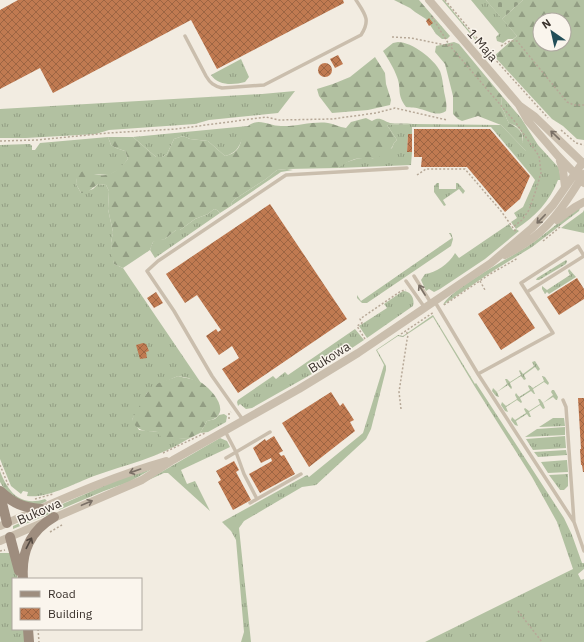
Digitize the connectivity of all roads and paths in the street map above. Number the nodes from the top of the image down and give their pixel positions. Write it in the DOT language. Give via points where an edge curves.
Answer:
graph roads {
  1 [pos="356,0"];
  2 [pos="429,0"];
  3 [pos="446,0"];
  4 [pos="431,15"];
  5 [pos="185,36"];
  6 [pos="392,37"];
  7 [pos="461,38"];
  8 [pos="450,46"];
  9 [pos="501,46"];
  10 [pos="519,105"];
  11 [pos="584,105"];
  12 [pos="447,120"];
  13 [pos="551,122"];
  14 [pos="560,129"];
  15 [pos="0,141"];
  16 [pos="584,145"];
  17 [pos="558,156"];
  18 [pos="584,162"];
  19 [pos="407,168"];
  20 [pos="417,175"];
  21 [pos="581,178"];
  22 [pos="565,187"];
  23 [pos="584,202"];
  24 [pos="513,228"];
  25 [pos="542,232"];
  26 [pos="517,234"];
  27 [pos="584,256"];
  28 [pos="491,263"];
  29 [pos="414,276"];
  30 [pos="480,281"];
  31 [pos="406,282"];
  32 [pos="485,290"];
  33 [pos="408,291"];
  34 [pos="527,292"];
  35 [pos="430,304"];
  36 [pos="357,326"];
  37 [pos="406,331"];
  38 [pos="478,374"];
  39 [pos="563,400"];
  40 [pos="401,409"];
  41 [pos="243,420"];
  42 [pos="225,430"];
  43 [pos="270,432"];
  44 [pos="199,436"];
  45 [pos="236,452"];
  46 [pos="159,455"];
  47 [pos="226,458"];
  48 [pos="173,460"];
  49 [pos="0,464"];
  50 [pos="301,474"];
  51 [pos="10,488"];
  52 [pos="0,491"];
  53 [pos="55,493"];
  54 [pos="0,495"];
  55 [pos="31,498"];
  56 [pos="257,499"];
  57 [pos="250,503"];
  58 [pos="40,509"];
  59 [pos="54,517"];
  60 [pos="574,522"];
  61 [pos="4,525"];
  62 [pos="62,525"];
  63 [pos="47,534"];
  64 [pos="10,537"];
  65 [pos="0,541"];
  66 [pos="584,551"];
  67 [pos="22,578"];
  68 [pos="22,578"];
  69 [pos="518,611"];
  70 [pos="28,630"];
  71 [pos="38,630"];
  72 [pos="29,642"];
  73 [pos="39,642"];
  74 [pos="542,642"];
  1 -- 5 [label="lane" via="367,19 361,35 264,85 222,88 216,86 206,76"];
  2 -- 7 [label="street, 1 Maja"];
  3 -- 13 [label="path"];
  4 -- 8 [label="path"];
  6 -- 8 [label="path"];
  7 -- 8 [label="path"];
  7 -- 10 [label="street, 1 Maja"];
  8 -- 24 [label="path" via="516,124 539,156 541,173 529,210"];
  9 -- 11 [label="path" via="514,40 519,43 567,102"];
  10 -- 17 [label="street, 1 Maja" via="528,121"];
  18 -- 10 [label="street, 1 Maja, one-way"];
  12 -- 15 [label="path" via="395,108 332,119 279,120 266,117 176,129"];
  14 -- 16 [label="path" via="576,143"];
  17 -- 21 [label="street, 1 Maja"];
  17 -- 22 [label="street"];
  18 -- 21 [label="street"];
  19 -- 41 [label="lane" via="282,177 147,271 212,376"];
  20 -- 24 [label="path" via="426,169 465,169 501,210"];
  21 -- 22 [label="street, Bukowa"];
  21 -- 25 [label="street, Bukowa" via="556,217"];
  22 -- 28 [label="street, Bukowa, one-way" via="545,215"];
  23 -- 25 [label="street"];
  24 -- 26 [label="path"];
  25 -- 28 [label="street, Bukowa"];
  27 -- 34 [label="lane"];
  27 -- 34 [label="lane" via="578,246 521,283"];
  28 -- 35 [label="street, Bukowa"];
  35 -- 29 [label="lane, one-way"];
  30 -- 32 [label="path"];
  31 -- 35 [label="lane"];
  33 -- 36 [label="path" via="401,291 360,319 362,323"];
  34 -- 38 [label="lane" via="553,332"];
  35 -- 38 [label="lane"];
  35 -- 41 [label="street, Bukowa" via="352,357"];
  37 -- 40 [label="path" via="408,340 399,392"];
  38 -- 60 [label="lane"];
  39 -- 60 [label="lane" via="566,407"];
  41 -- 42 [label="street, Bukowa"];
  42 -- 45 [label="lane"];
  42 -- 48 [label="street, Bukowa"];
  43 -- 45 [label="lane"];
  44 -- 46 [label="path"];
  45 -- 47 [label="lane"];
  45 -- 56 [label="lane"];
  48 -- 58 [label="street, Bukowa, one-way" via="122,476"];
  59 -- 48 [label="street, Bukowa, one-way" via="142,480"];
  49 -- 51 [label="path"];
  50 -- 56 [label="lane"];
  52 -- 58 [label="main road" via="14,503"];
  53 -- 55 [label="path"];
  54 -- 61 [label="main road"];
  56 -- 57 [label="lane"];
  58 -- 61 [label="street, Bukowa"];
  59 -- 64 [label="street, Bukowa"];
  67 -- 59 [label="main road, one-way" via="26,546 38,529"];
  60 -- 66 [label="lane"];
  61 -- 64 [label="street"];
  62 -- 63 [label="path"];
  64 -- 65 [label="street, Bukowa"];
  64 -- 68 [label="main road"];
  69 -- 74 [label="path"];
  70 -- 72 [label="main road"];
  71 -- 73 [label="path"];
}
